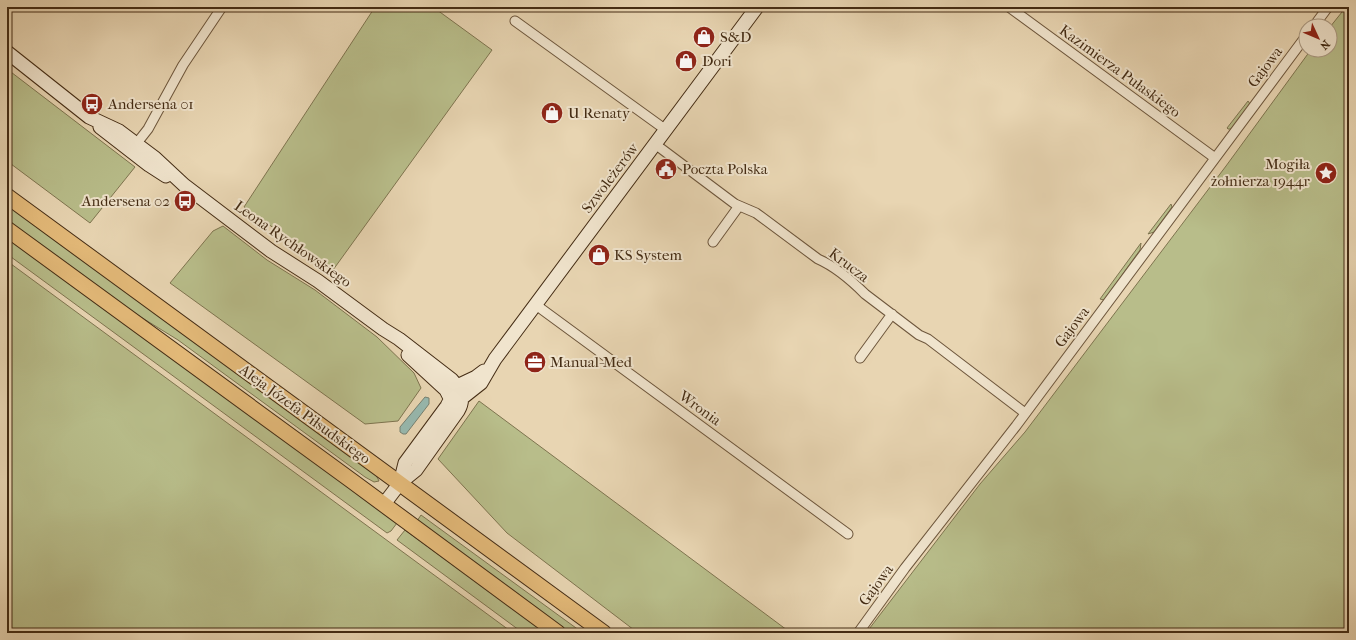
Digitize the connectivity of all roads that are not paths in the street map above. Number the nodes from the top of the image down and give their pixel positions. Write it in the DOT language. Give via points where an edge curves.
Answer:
graph roads {
  1 [pos="222,7"];
  2 [pos="757,7"];
  3 [pos="1009,7"];
  4 [pos="1328,7"];
  5 [pos="1320,18"];
  6 [pos="515,21"];
  7 [pos="1298,47"];
  8 [pos="7,52"];
  9 [pos="666,130"];
  10 [pos="655,144"];
  11 [pos="134,148"];
  12 [pos="1215,158"];
  13 [pos="7,196"];
  14 [pos="739,206"];
  15 [pos="7,229"];
  16 [pos="713,242"];
  17 [pos="536,304"];
  18 [pos="892,314"];
  19 [pos="860,358"];
  20 [pos="456,394"];
  21 [pos="1025,413"];
  22 [pos="400,483"];
  23 [pos="384,504"];
  24 [pos="848,534"];
  25 [pos="558,633"];
  26 [pos="604,633"];
  27 [pos="858,633"];
  1 -- 11 [label="street" via="183,65 159,111"];
  2 -- 9 [label="street, Szwoleżerów"];
  3 -- 12 [label="street, Kazimierza Pułaskiego"];
  4 -- 5 [label="street"];
  6 -- 9 [label="street"];
  7 -- 12 [label="street, Gajowa"];
  8 -- 11 [label="street, Leona Rychłowskiego" via="92,119 119,131"];
  9 -- 10 [label="street, Szwoleżerów"];
  10 -- 14 [label="street, Krucza"];
  10 -- 17 [label="street, Szwoleżerów"];
  11 -- 20 [label="street, Leona Rychłowskiego" via="155,158 184,185 271,251 318,281 383,329 394,343 446,390"];
  12 -- 21 [label="street, Gajowa"];
  13 -- 22 [label="main road, Aleja Józefa Piłsudskiego"];
  14 -- 16 [label="street"];
  14 -- 18 [label="street, Krucza" via="756,213"];
  15 -- 23 [label="main road, Aleja Józefa Piłsudskiego"];
  17 -- 20 [label="street, Szwoleżerów" via="489,368"];
  17 -- 24 [label="street, Wronia"];
  18 -- 19 [label="street"];
  18 -- 21 [label="street, Krucza"];
  20 -- 22 [label="street" via="461,407 416,470"];
  21 -- 27 [label="street, Gajowa"];
  22 -- 23 [label="street"];
  22 -- 26 [label="main road, Aleja Józefa Piłsudskiego"];
  23 -- 25 [label="main road, Aleja Józefa Piłsudskiego"];
}
